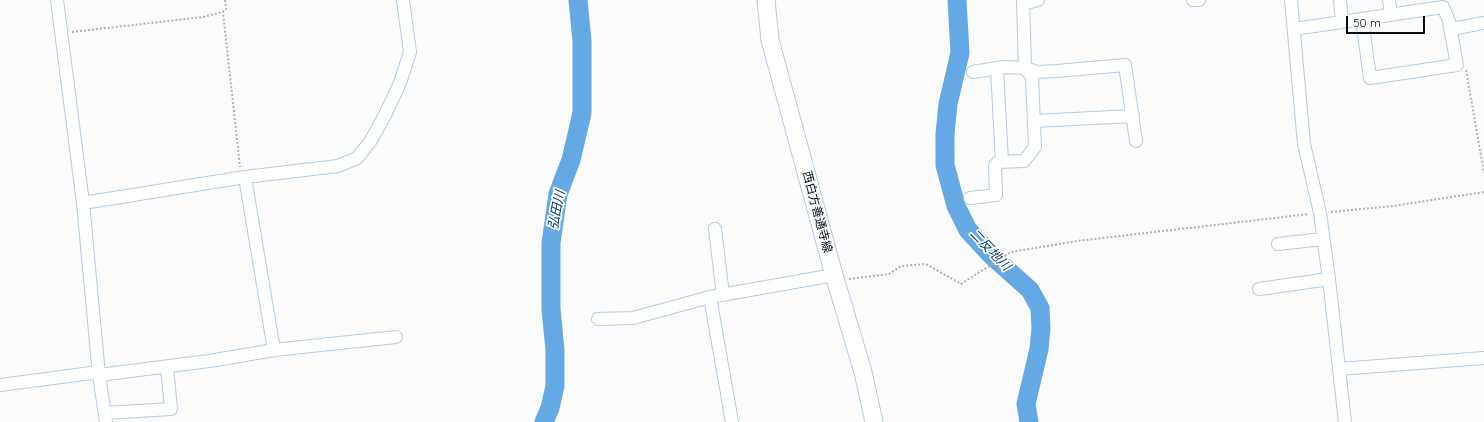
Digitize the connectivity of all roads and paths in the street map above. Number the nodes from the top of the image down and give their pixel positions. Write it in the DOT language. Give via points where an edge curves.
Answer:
graph roads {
  1 [pos="57,0"];
  2 [pos="225,0"];
  3 [pos="403,0"];
  4 [pos="766,0"];
  5 [pos="1038,0"];
  6 [pos="1193,0"];
  7 [pos="1199,0"];
  8 [pos="1291,0"];
  9 [pos="1340,0"];
  10 [pos="1389,0"];
  11 [pos="1023,2"];
  12 [pos="1442,4"];
  13 [pos="223,12"];
  14 [pos="1390,15"];
  15 [pos="1362,19"];
  16 [pos="1342,22"];
  17 [pos="1484,24"];
  18 [pos="1450,28"];
  19 [pos="1294,29"];
  20 [pos="62,33"];
  21 [pos="1457,65"];
  22 [pos="1025,68"];
  23 [pos="997,69"];
  24 [pos="973,72"];
  25 [pos="1133,116"];
  26 [pos="1034,121"];
  27 [pos="1136,141"];
  28 [pos="1002,162"];
  29 [pos="1484,173"];
  30 [pos="243,178"];
  31 [pos="1484,192"];
  32 [pos="970,198"];
  33 [pos="84,203"];
  34 [pos="1320,213"];
  35 [pos="715,229"];
  36 [pos="1323,239"];
  37 [pos="1278,244"];
  38 [pos="834,275"];
  39 [pos="1329,279"];
  40 [pos="1259,289"];
  41 [pos="723,295"];
  42 [pos="710,297"];
  43 [pos="598,319"];
  44 [pos="396,337"];
  45 [pos="274,350"];
  46 [pos="1484,358"];
  47 [pos="168,367"];
  48 [pos="1340,369"];
  49 [pos="99,373"];
  50 [pos="0,385"];
  51 [pos="106,418"];
  52 [pos="732,422"];
  53 [pos="874,422"];
  54 [pos="1345,422"];
  1 -- 20 [label="street"];
  2 -- 13 [label="path" via="226,9"];
  3 -- 30 [label="street" via="410,52 400,83 385,115 370,142 357,158 338,166"];
  4 -- 38 [label="main road, 西白方善通寺線" via="770,40"];
  5 -- 11 [label="street"];
  6 -- 7 [label="street"];
  8 -- 19 [label="street"];
  9 -- 16 [label="street"];
  10 -- 14 [label="street"];
  11 -- 22 [label="street"];
  12 -- 14 [label="street"];
  12 -- 18 [label="street"];
  13 -- 20 [label="path" via="202,17"];
  13 -- 30 [label="path"];
  14 -- 15 [label="street"];
  15 -- 16 [label="street"];
  15 -- 21 [label="street" via="1370,78"];
  16 -- 19 [label="street"];
  17 -- 18 [label="street"];
  18 -- 21 [label="street"];
  19 -- 34 [label="street" via="1304,144"];
  20 -- 33 [label="street"];
  21 -- 29 [label="path" via="1465,68"];
  22 -- 23 [label="street"];
  22 -- 25 [label="street" via="1037,72 1125,65"];
  22 -- 26 [label="street" via="1032,77"];
  23 -- 24 [label="street"];
  23 -- 28 [label="street"];
  25 -- 26 [label="street"];
  25 -- 27 [label="street"];
  26 -- 28 [label="street" via="1035,147 1024,161"];
  28 -- 32 [label="street" via="995,166 996,195"];
  30 -- 33 [label="street"];
  30 -- 45 [label="street"];
  31 -- 34 [label="path" via="1393,206"];
  33 -- 49 [label="street"];
  34 -- 36 [label="street"];
  34 -- 38 [label="path" via="1077,241 1012,252 961,284 926,264 901,266 889,274 852,280"];
  35 -- 41 [label="street"];
  36 -- 37 [label="street"];
  36 -- 39 [label="street"];
  38 -- 41 [label="street"];
  38 -- 53 [label="main road, 西白方善通寺線" via="863,372"];
  39 -- 40 [label="street"];
  39 -- 48 [label="street"];
  41 -- 42 [label="street"];
  42 -- 43 [label="street" via="634,318"];
  42 -- 52 [label="street"];
  44 -- 45 [label="street"];
  45 -- 47 [label="street"];
  46 -- 48 [label="street"];
  47 -- 49 [label="street"];
  47 -- 51 [label="street" via="171,409"];
  48 -- 54 [label="street"];
  49 -- 50 [label="street"];
  49 -- 51 [label="street"];
}
